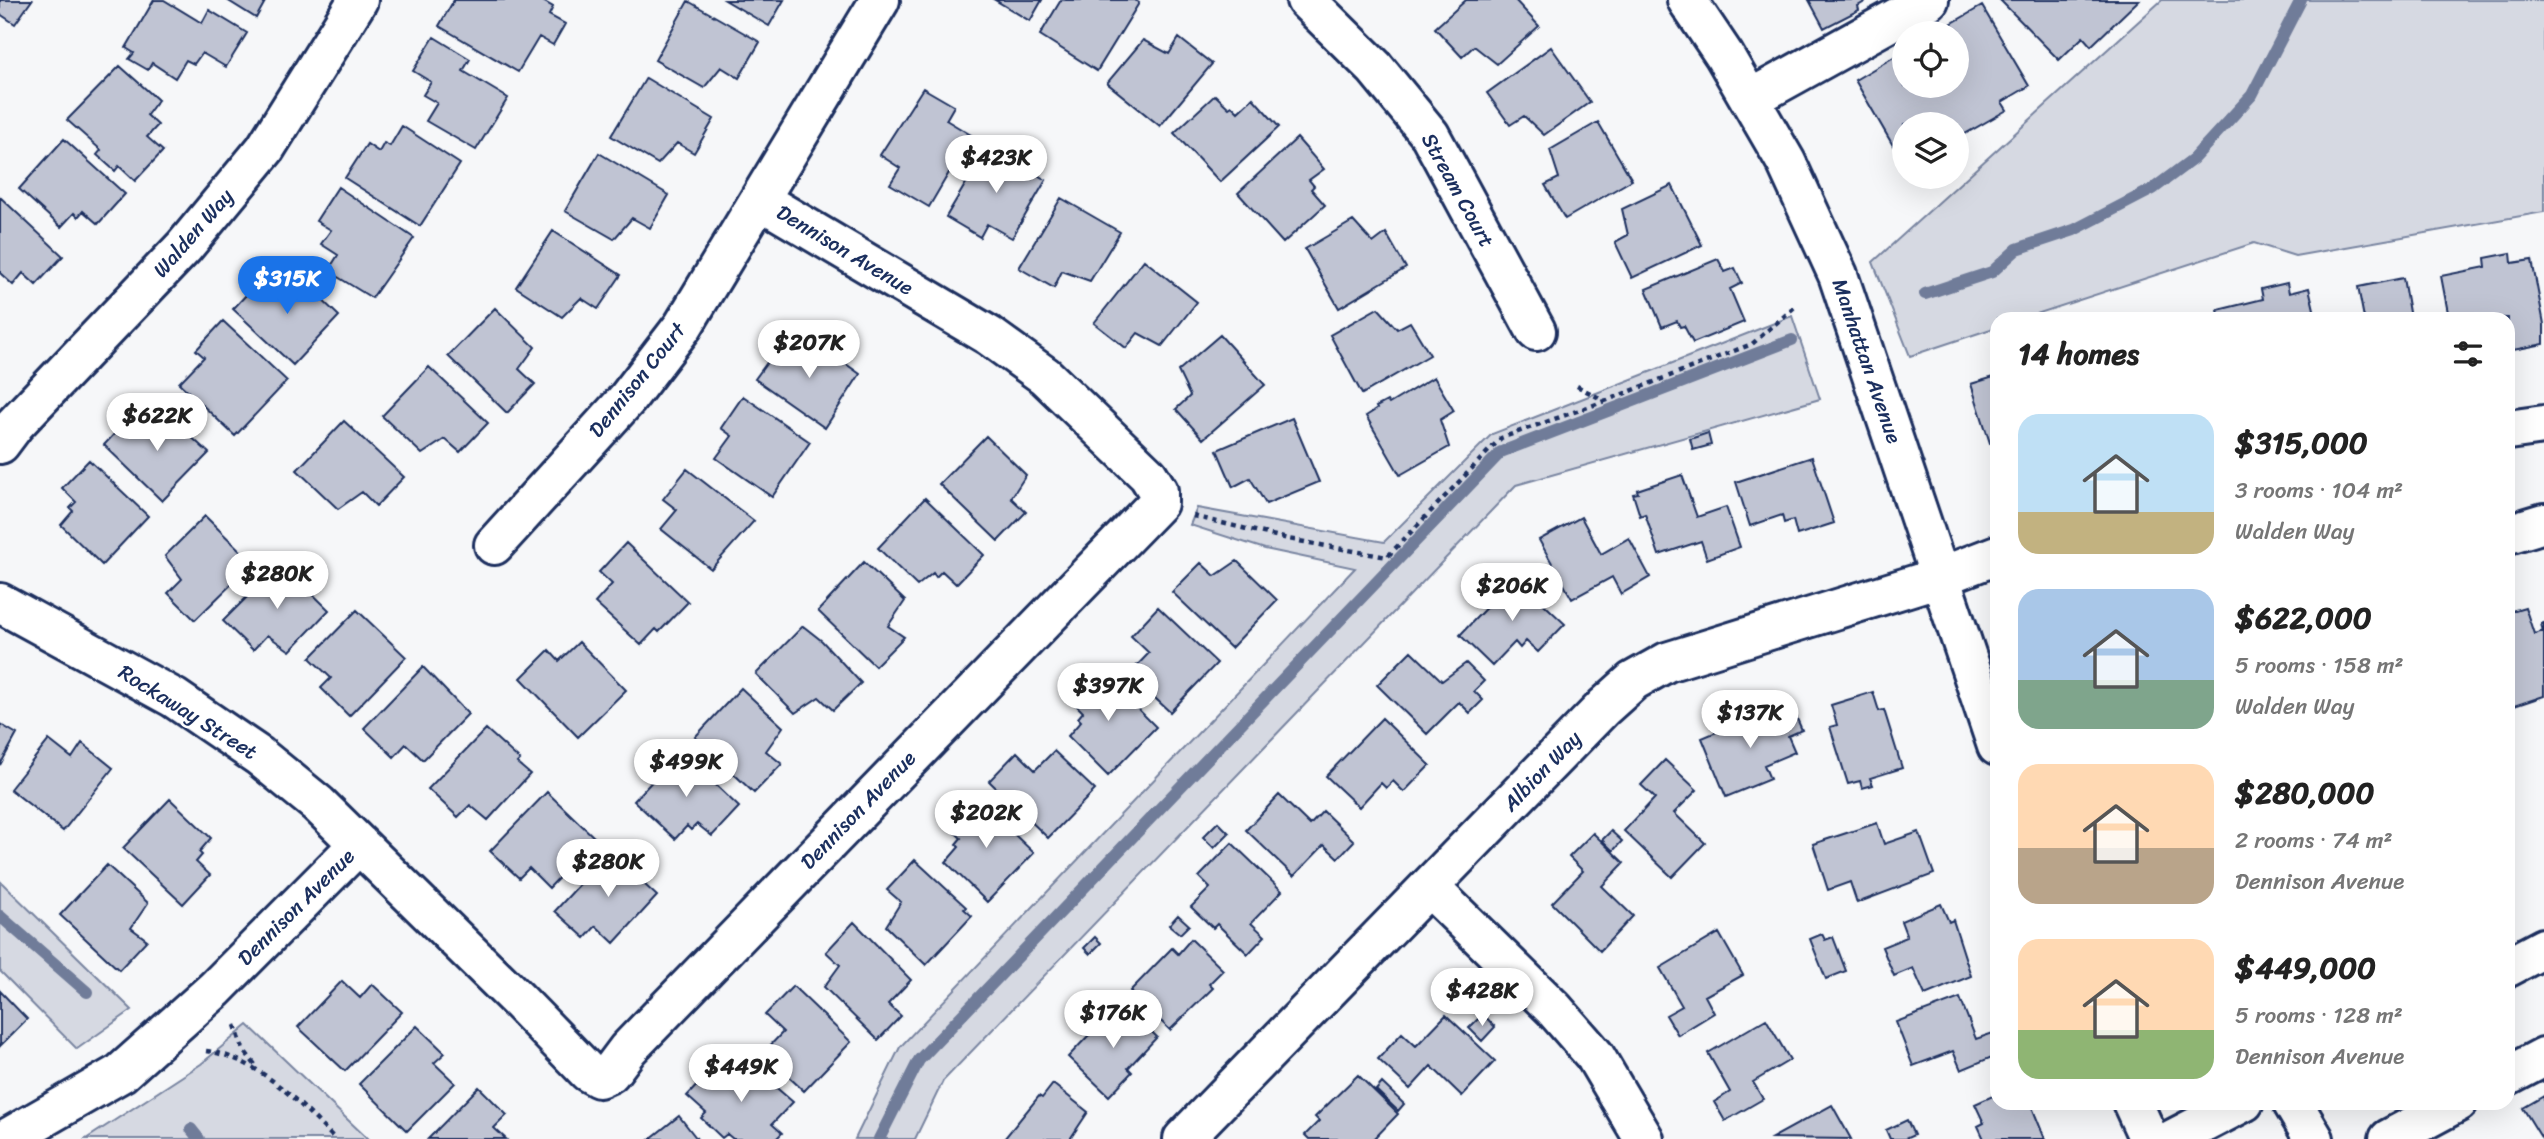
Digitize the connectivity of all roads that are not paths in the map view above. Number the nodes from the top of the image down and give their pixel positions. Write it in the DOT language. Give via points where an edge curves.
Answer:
graph roads {
  1 [pos="358,0"];
  2 [pos="880,0"];
  3 [pos="1306,0"];
  4 [pos="1687,0"];
  5 [pos="1929,0"];
  6 [pos="1750,99"];
  7 [pos="760,200"];
  8 [pos="1536,331"];
  9 [pos="2544,425"];
  10 [pos="2515,429"];
  11 [pos="0,444"];
  12 [pos="2544,523"];
  13 [pos="2515,532"];
  14 [pos="494,545"];
  15 [pos="1990,558"];
  16 [pos="1940,577"];
  17 [pos="0,603"];
  18 [pos="1990,725"];
  19 [pos="359,844"];
  20 [pos="1429,887"];
  21 [pos="2544,948"];
  22 [pos="2515,963"];
  23 [pos="2544,1057"];
  24 [pos="2515,1072"];
  25 [pos="2136,1110"];
  26 [pos="2229,1110"];
  27 [pos="2297,1110"];
  28 [pos="2443,1110"];
  29 [pos="6,1139"];
  30 [pos="1183,1139"];
  31 [pos="1644,1139"];
  32 [pos="2149,1139"];
  33 [pos="2173,1139"];
  34 [pos="2314,1139"];
  35 [pos="2389,1139"];
  1 -- 11 [label="street, Walden Way" via="265,149 184,247"];
  2 -- 7 [label="street, Dennison Avenue"];
  3 -- 8 [label="street, Stream Court" via="1375,68 1430,135"];
  4 -- 6 [label="street, Manhattan Avenue"];
  5 -- 6 [label="street"];
  6 -- 16 [label="street, Manhattan Avenue" via="1786,162 1838,275"];
  7 -- 14 [label="street, Dennison Court" via="682,326 627,399"];
  7 -- 19 [label="street, Dennison Avenue" via="988,335 1045,376 1148,475 1158,491 1158,503 628,1049 610,1073 599,1077 588,1072"];
  9 -- 10 [label="street"];
  12 -- 13 [label="street"];
  15 -- 16 [label="street, Albion Way"];
  16 -- 18 [label="street, Manhattan Avenue"];
  16 -- 20 [label="street, Albion Way" via="1667,662 1633,681"];
  17 -- 19 [label="street, Rockaway Street" via="195,712 259,756"];
  19 -- 29 [label="street, Dennison Avenue" via="215,989 121,1073"];
  20 -- 30 [label="street, Albion Way"];
  20 -- 31 [label="street" via="1554,1009 1595,1056"];
  21 -- 22 [label="street"];
  23 -- 24 [label="street"];
  25 -- 32 [label="street"];
  26 -- 33 [label="street"];
  27 -- 34 [label="street"];
  28 -- 35 [label="street"];
}
